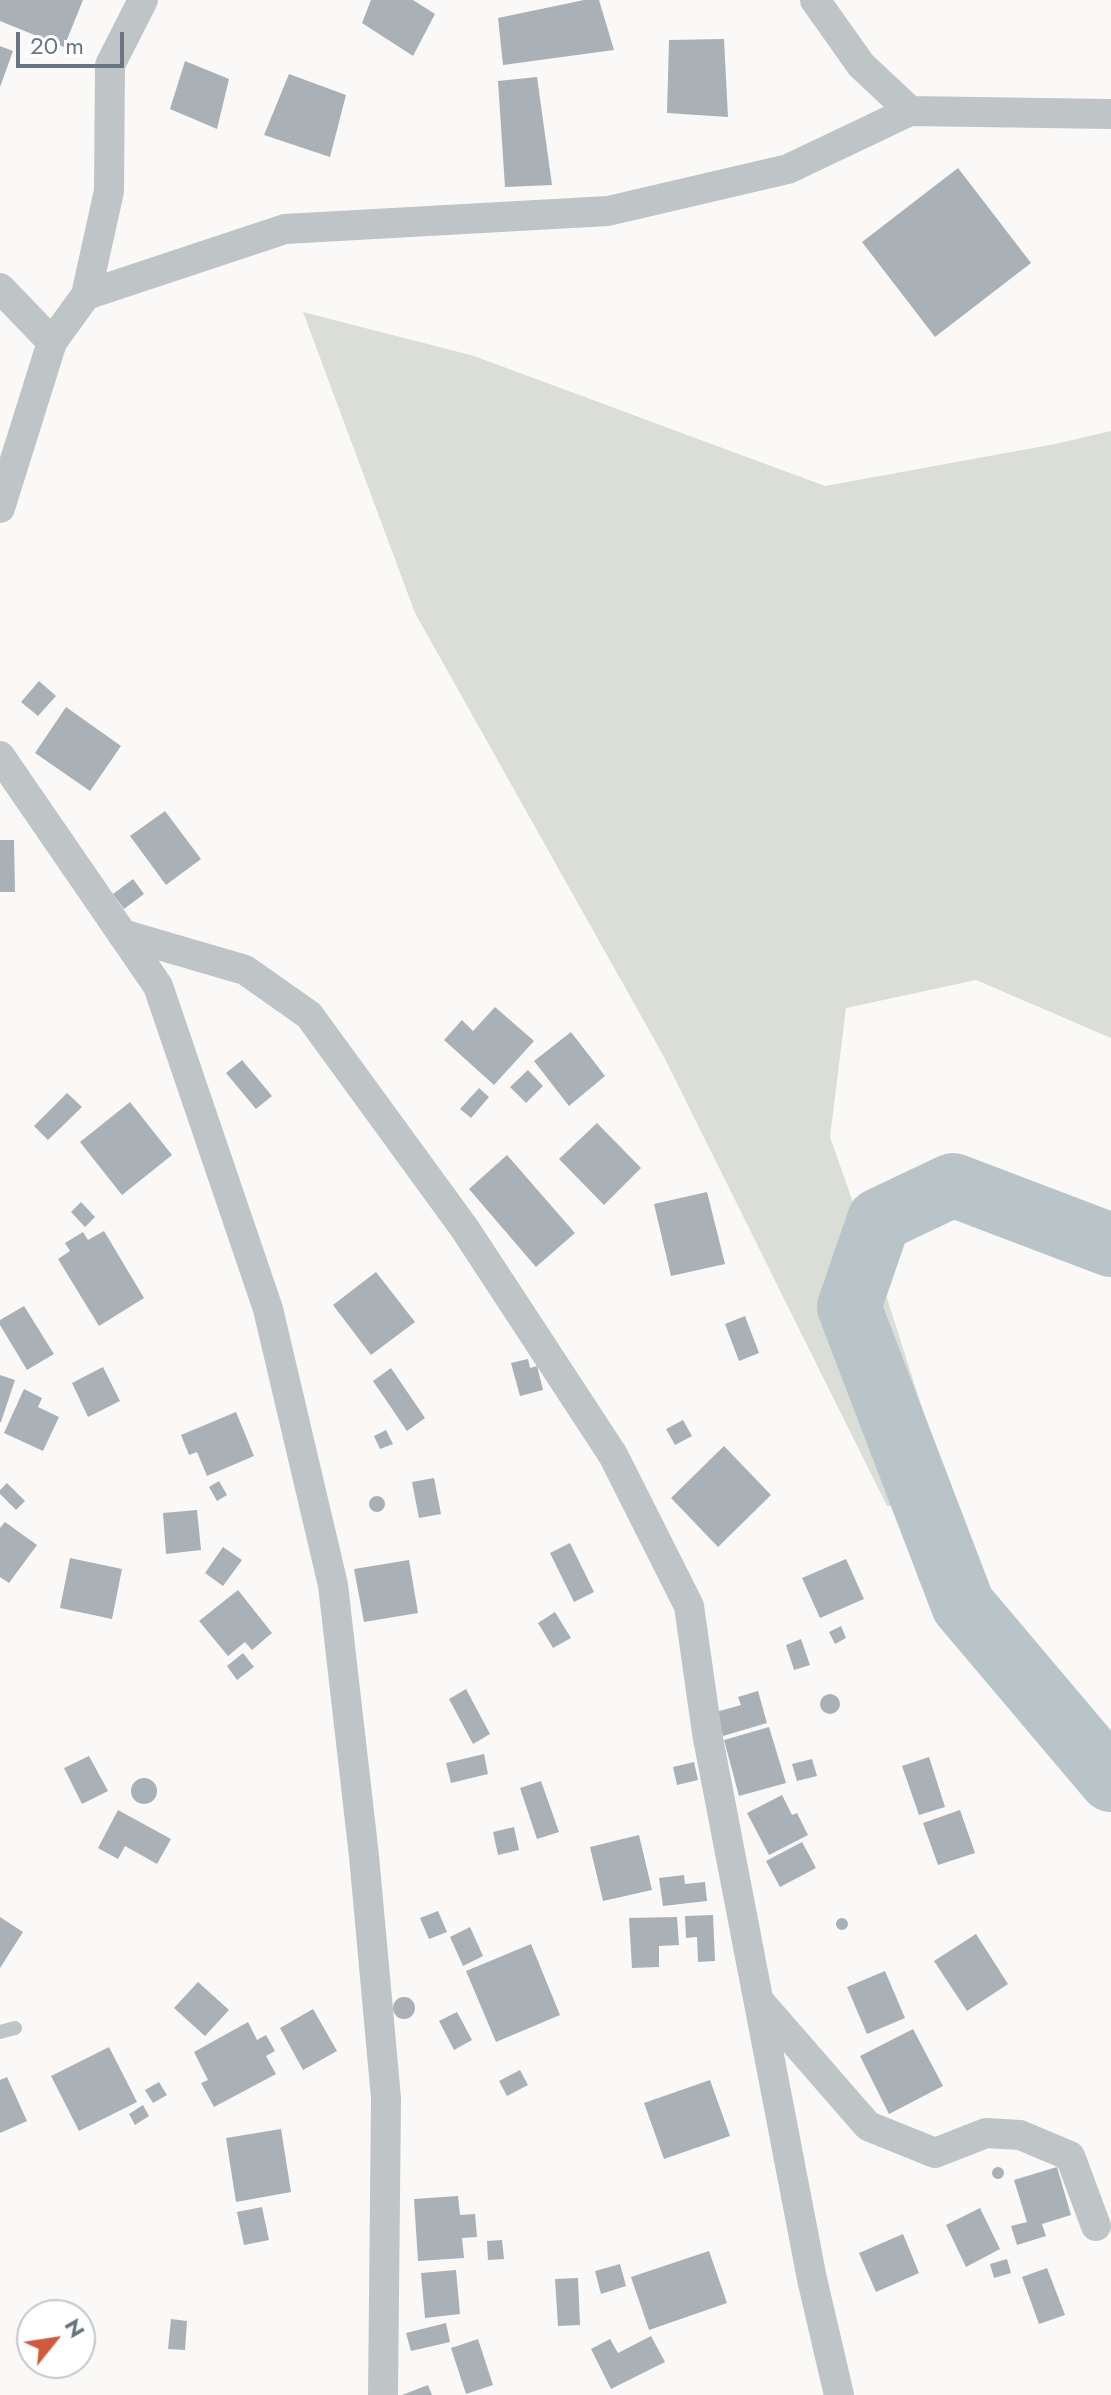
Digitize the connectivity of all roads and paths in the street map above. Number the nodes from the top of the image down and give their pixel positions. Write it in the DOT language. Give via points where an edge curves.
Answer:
graph roads {
  1 [pos="143,0"];
  2 [pos="815,0"];
  3 [pos="910,111"];
  4 [pos="1111,114"];
  5 [pos="0,288"];
  6 [pos="86,295"];
  7 [pos="52,342"];
  8 [pos="0,508"];
  9 [pos="0,756"];
  10 [pos="122,934"];
  11 [pos="759,2001"];
  12 [pos="1096,2226"];
  13 [pos="383,2395"];
  14 [pos="839,2395"];
  1 -- 6 [label="street" via="110,65 109,191"];
  2 -- 3 [label="street" via="861,65"];
  3 -- 4 [label="street"];
  3 -- 6 [label="street" via="788,169 608,211 285,229"];
  5 -- 7 [label="street"];
  6 -- 7 [label="street"];
  7 -- 8 [label="street"];
  9 -- 10 [label="street"];
  10 -- 11 [label="street" via="245,970 309,1015 465,1229 613,1455 689,1606 707,1733"];
  10 -- 13 [label="street" via="158,986 268,1309 333,1585 386,2098"];
  11 -- 12 [label="street" via="868,2126 935,2153 986,2133 1020,2135 1070,2156"];
  11 -- 14 [label="street"];
}
